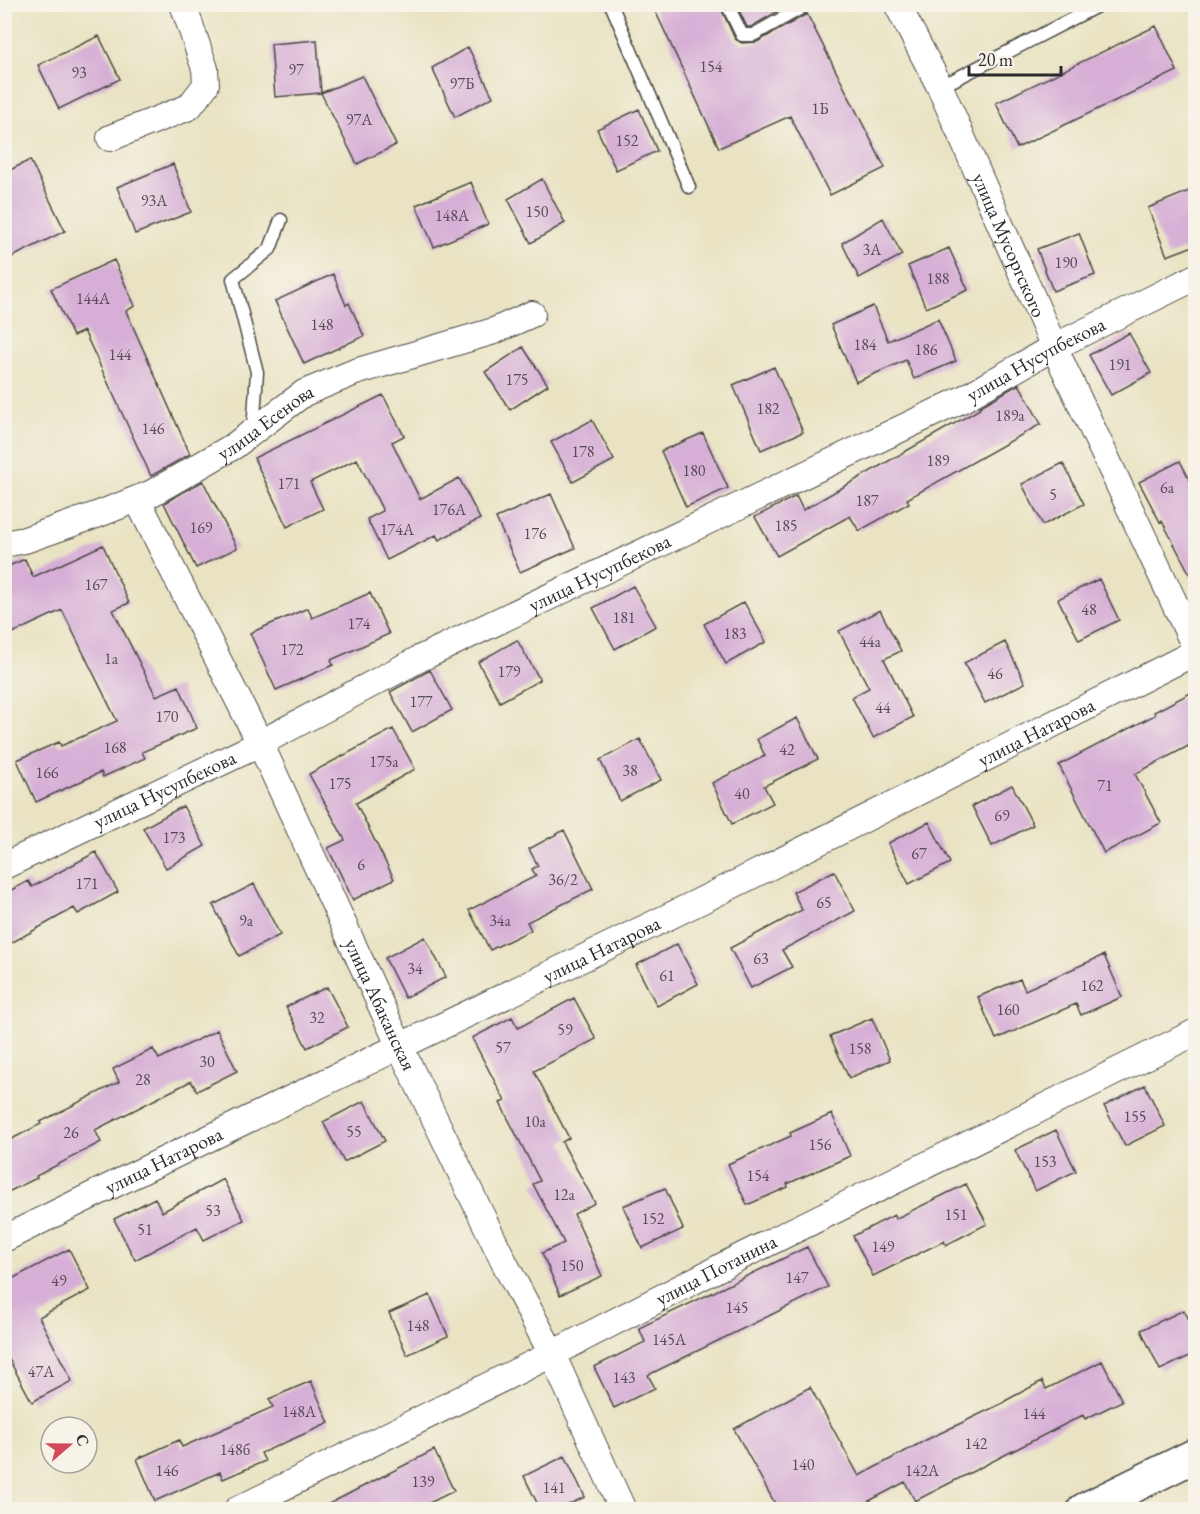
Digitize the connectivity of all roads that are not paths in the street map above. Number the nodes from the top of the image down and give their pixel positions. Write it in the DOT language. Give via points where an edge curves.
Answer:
graph roads {
  1 [pos="183,4"];
  2 [pos="611,4"];
  3 [pos="727,4"];
  4 [pos="808,4"];
  5 [pos="897,4"];
  6 [pos="1101,4"];
  7 [pos="940,87"];
  8 [pos="110,138"];
  9 [pos="689,187"];
  10 [pos="281,220"];
  11 [pos="1196,277"];
  12 [pos="532,314"];
  13 [pos="1054,347"];
  14 [pos="253,432"];
  15 [pos="137,499"];
  16 [pos="4,544"];
  17 [pos="1196,650"];
  18 [pos="260,742"];
  19 [pos="4,866"];
  20 [pos="1196,1032"];
  21 [pos="400,1047"];
  22 [pos="4,1239"];
  23 [pos="552,1354"];
  24 [pos="1196,1455"];
  25 [pos="237,1509"];
  26 [pos="623,1509"];
  27 [pos="1084,1509"];
  1 -- 8 [label="street" via="205,69 206,85 189,107"];
  2 -- 9 [label="lane"];
  3 -- 4 [label="lane" via="742,35 747,36"];
  5 -- 7 [label="street, улица Мусоргского"];
  6 -- 7 [label="lane"];
  7 -- 13 [label="street, улица Мусоргского"];
  10 -- 14 [label="lane" via="270,249 233,279 257,372"];
  11 -- 13 [label="street, улица Нусупбекова"];
  12 -- 14 [label="street, улица Есенова" via="494,331 355,372 304,393"];
  13 -- 17 [label="street, улица Мусоргского"];
  13 -- 18 [label="street, улица Нусупбекова" via="963,399 419,659"];
  14 -- 15 [label="street, улица Есенова"];
  15 -- 16 [label="street, улица Есенова"];
  15 -- 18 [label="street, улица Абаканская"];
  17 -- 21 [label="street, улица Натарова" via="757,873"];
  18 -- 19 [label="street, улица Нусупбекова"];
  18 -- 21 [label="street, улица Абаканская"];
  20 -- 23 [label="street, улица Потанина"];
  21 -- 22 [label="street, улица Натарова" via="170,1155"];
  21 -- 23 [label="street, улица Абаканская"];
  23 -- 25 [label="street, улица Потанина"];
  23 -- 26 [label="street, улица Абаканская"];
  24 -- 27 [label="main road"];
}
